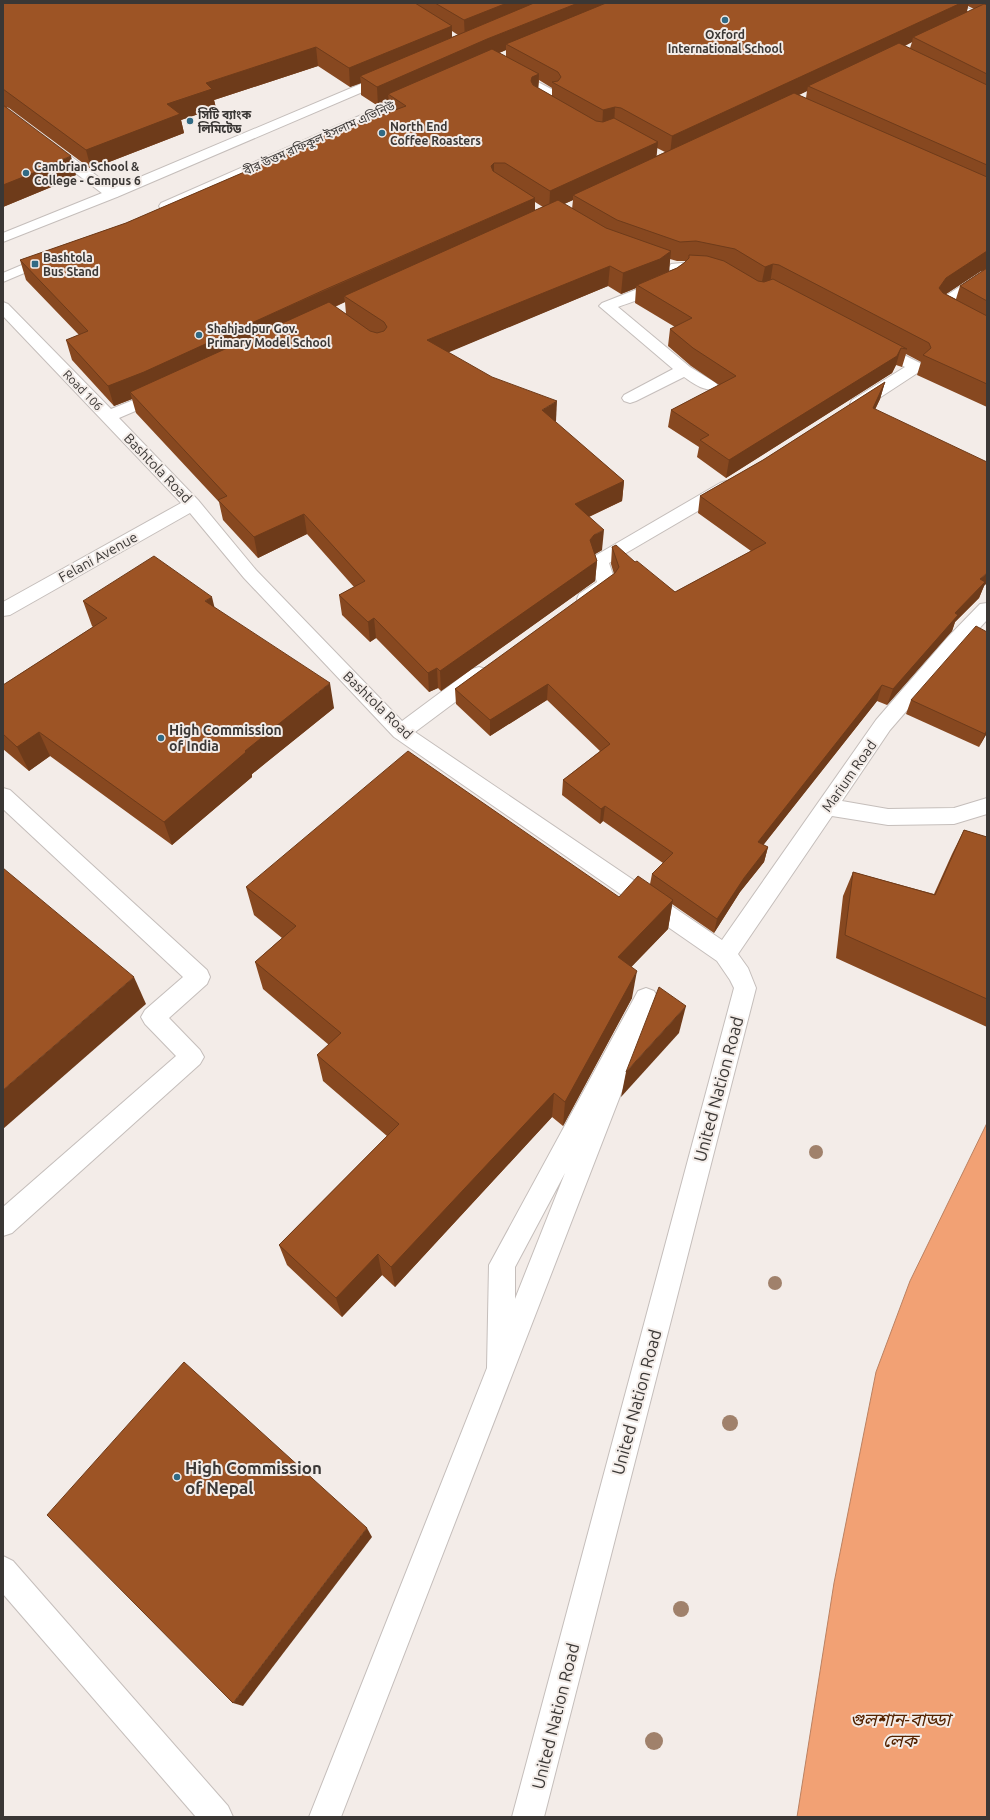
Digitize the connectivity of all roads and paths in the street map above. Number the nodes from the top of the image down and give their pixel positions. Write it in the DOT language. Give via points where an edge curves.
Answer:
graph roads {
  1 [pos="946,3"];
  2 [pos="982,19"];
  3 [pos="964,23"];
  4 [pos="499,65"];
  5 [pos="398,72"];
  6 [pos="427,90"];
  7 [pos="3,112"];
  8 [pos="564,115"];
  9 [pos="112,194"];
  10 [pos="151,212"];
  11 [pos="3,238"];
  12 [pos="64,251"];
  13 [pos="661,262"];
  14 [pos="676,267"];
  15 [pos="720,272"];
  16 [pos="987,275"];
  17 [pos="3,278"];
  18 [pos="3,307"];
  19 [pos="9,324"];
  20 [pos="987,332"];
  21 [pos="867,341"];
  22 [pos="684,370"];
  23 [pos="710,386"];
  24 [pos="176,387"];
  25 [pos="630,398"];
  26 [pos="843,414"];
  27 [pos="108,416"];
  28 [pos="740,479"];
  29 [pos="192,504"];
  30 [pos="987,609"];
  31 [pos="3,610"];
  32 [pos="570,610"];
  33 [pos="496,662"];
  34 [pos="401,732"];
  35 [pos="3,796"];
  36 [pos="987,806"];
  37 [pos="827,807"];
  38 [pos="725,954"];
  39 [pos="745,988"];
  40 [pos="3,1224"];
  41 [pos="501,1370"];
  42 [pos="3,1571"];
  43 [pos="217,1817"];
  44 [pos="325,1817"];
  45 [pos="528,1817"];
  1 -- 2 [label="street"];
  2 -- 3 [label="street"];
  4 -- 8 [label="street" via="553,95 538,100"];
  5 -- 9 [label="street, বীর উত্তম রফিকুল ইসলাম এভিনিউ"];
  6 -- 10 [label="street, বীর উত্তম রফিকুল ইসলাম এভিনিউ"];
  7 -- 9 [label="street"];
  9 -- 11 [label="street, বীর উত্তম রফিকুল ইসলাম এভিনিউ"];
  12 -- 17 [label="street"];
  13 -- 14 [label="street"];
  14 -- 15 [label="street" via="692,266"];
  14 -- 22 [label="street" via="679,274 663,284 607,306"];
  16 -- 20 [label="street" via="946,302 943,308"];
  18 -- 19 [label="street, Road 106"];
  19 -- 27 [label="street, Road 106"];
  21 -- 26 [label="street" via="916,367"];
  22 -- 23 [label="street"];
  22 -- 25 [label="street"];
  24 -- 27 [label="street, Road 106"];
  27 -- 29 [label="street, Bashtola Road"];
  28 -- 32 [label="street" via="599,561 607,584"];
  29 -- 31 [label="street, Felani Avenue"];
  29 -- 34 [label="street, Bashtola Road" via="250,574"];
  30 -- 37 [label="street, Marium Road" via="954,643 884,725"];
  33 -- 34 [label="street"];
  34 -- 38 [label="street, Bashtola Road"];
  35 -- 40 [label="street" via="199,976 153,1017 192,1057"];
  36 -- 37 [label="street" via="954,816 888,817"];
  37 -- 38 [label="street, Marium Road"];
  38 -- 39 [label="street, Bashtola Road" via="740,975"];
  39 -- 45 [label="street, United Nation Road"];
  41 -- 41 [label="street" via="628,1042 646,998 502,1266"];
  41 -- 44 [label="street"];
  42 -- 43 [label="street"];
}
